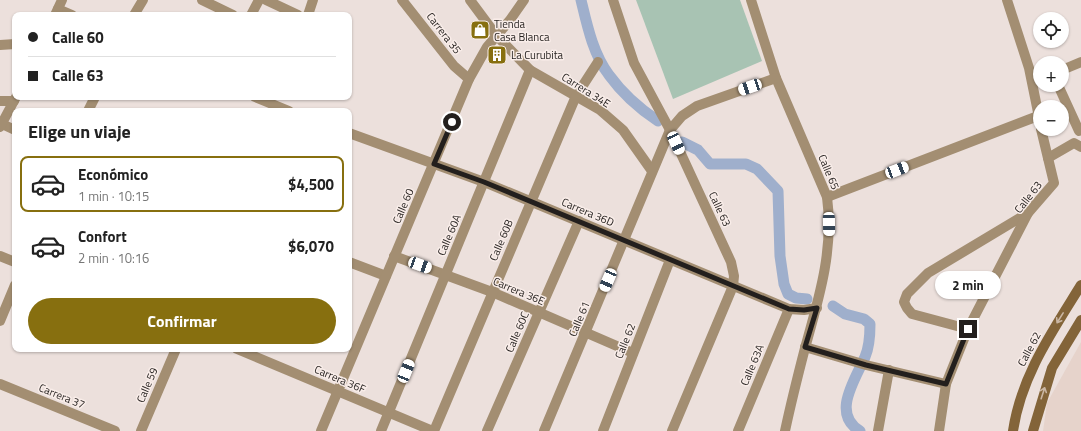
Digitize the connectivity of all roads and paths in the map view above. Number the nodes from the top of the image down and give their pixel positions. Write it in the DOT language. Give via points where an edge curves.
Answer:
graph roads {
  1 [pos="143,0"];
  2 [pos="202,0"];
  3 [pos="259,0"];
  4 [pos="266,0"];
  5 [pos="313,0"];
  6 [pos="402,0"];
  7 [pos="470,0"];
  8 [pos="524,0"];
  9 [pos="613,0"];
  10 [pos="751,0"];
  11 [pos="1008,0"];
  12 [pos="136,12"];
  13 [pos="228,12"];
  14 [pos="253,12"];
  15 [pos="292,12"];
  16 [pos="309,12"];
  17 [pos="496,35"];
  18 [pos="12,44"];
  19 [pos="0,45"];
  20 [pos="598,62"];
  21 [pos="1081,62"];
  22 [pos="1069,67"];
  23 [pos="530,70"];
  24 [pos="776,78"];
  25 [pos="469,79"];
  26 [pos="1061,92"];
  27 [pos="576,96"];
  28 [pos="12,99"];
  29 [pos="14,100"];
  30 [pos="263,100"];
  31 [pos="1035,100"];
  32 [pos="0,101"];
  33 [pos="276,105"];
  34 [pos="1033,122"];
  35 [pos="1,125"];
  36 [pos="12,129"];
  37 [pos="670,130"];
  38 [pos="1079,131"];
  39 [pos="352,134"];
  40 [pos="1043,136"];
  41 [pos="1081,147"];
  42 [pos="1048,158"];
  43 [pos="434,164"];
  44 [pos="652,171"];
  45 [pos="484,182"];
  46 [pos="827,197"];
  47 [pos="531,202"];
  48 [pos="1028,213"];
  49 [pos="579,221"];
  50 [pos="625,241"];
  51 [pos="0,256"];
  52 [pos="394,256"];
  53 [pos="670,260"];
  54 [pos="12,261"];
  55 [pos="352,263"];
  56 [pos="445,275"];
  57 [pos="386,276"];
  58 [pos="1081,285"];
  59 [pos="733,286"];
  60 [pos="12,292"];
  61 [pos="492,292"];
  62 [pos="817,308"];
  63 [pos="789,309"];
  64 [pos="538,312"];
  65 [pos="1081,320"];
  66 [pos="0,321"];
  67 [pos="968,329"];
  68 [pos="586,333"];
  69 [pos="805,347"];
  70 [pos="175,352"];
  71 [pos="244,352"];
  72 [pos="633,352"];
  73 [pos="889,370"];
  74 [pos="0,384"];
  75 [pos="946,384"];
  76 [pos="338,390"];
  77 [pos="389,412"];
  78 [pos="115,431"];
  79 [pos="141,431"];
  80 [pos="321,431"];
  81 [pos="381,431"];
  82 [pos="433,431"];
  83 [pos="487,431"];
  84 [pos="544,431"];
  85 [pos="603,431"];
  86 [pos="672,431"];
  87 [pos="738,431"];
  88 [pos="786,431"];
  89 [pos="878,431"];
  90 [pos="939,431"];
  91 [pos="1013,431"];
  92 [pos="1033,431"];
  1 -- 12 [label="street"];
  2 -- 13 [label="street"];
  3 -- 14 [label="street"];
  4 -- 15 [label="street"];
  5 -- 16 [label="street"];
  6 -- 25 [label="street, Carrera 35" via="454,66"];
  7 -- 17 [label="street, Carrera 34E"];
  8 -- 17 [label="street, Calle 60"];
  9 -- 37 [label="street, Calle 63" via="634,63"];
  10 -- 24 [label="street, Calle 65"];
  11 -- 31 [label="street" via="1029,68"];
  17 -- 23 [label="street, Carrera 34E"];
  17 -- 25 [label="street, Calle 60" via="477,62"];
  18 -- 19 [label="street"];
  20 -- 27 [label="street, Calle 60B"];
  21 -- 22 [label="street"];
  23 -- 27 [label="street, Carrera 34E"];
  23 -- 45 [label="street, Calle 60A"];
  24 -- 37 [label="street" via="697,106 682,116"];
  24 -- 46 [label="street, Calle 65"];
  25 -- 43 [label="street, Calle 60"];
  26 -- 38 [label="street"];
  27 -- 44 [label="street, Carrera 34E" via="600,110 623,130"];
  27 -- 47 [label="street, Calle 60B"];
  28 -- 32 [label="street"];
  29 -- 35 [label="street"];
  30 -- 33 [label="street"];
  34 -- 46 [label="street"];
  35 -- 36 [label="street"];
  37 -- 44 [label="street"];
  37 -- 59 [label="street, Calle 63" via="731,262"];
  39 -- 43 [label="street, Carrera 36D"];
  40 -- 42 [label="street, Calle 63"];
  41 -- 42 [label="street" via="1074,143"];
  42 -- 48 [label="street, Calle 63" via="1054,183"];
  43 -- 45 [label="street, Carrera 36D"];
  43 -- 52 [label="street, Calle 60"];
  44 -- 50 [label="street, Calle 61"];
  45 -- 47 [label="street, Carrera 36D"];
  45 -- 56 [label="street, Calle 60A"];
  46 -- 62 [label="street, Calle 65" via="828,246"];
  47 -- 49 [label="street, Carrera 36D"];
  47 -- 61 [label="street, Calle 60B"];
  48 -- 67 [label="street, Calle 63"];
  48 -- 67 [label="street" via="928,273 907,294 904,302 912,314"];
  49 -- 50 [label="street, Carrera 36D"];
  49 -- 64 [label="street, Calle 60C"];
  50 -- 53 [label="street, Carrera 36D"];
  50 -- 68 [label="street, Calle 61"];
  51 -- 54 [label="street"];
  52 -- 56 [label="street, Carrera 36E"];
  52 -- 57 [label="street, Calle 60"];
  53 -- 59 [label="street, Carrera 36D"];
  53 -- 72 [label="street, Calle 62"];
  55 -- 57 [label="street"];
  56 -- 61 [label="street, Carrera 36E"];
  56 -- 77 [label="street, Calle 60A"];
  57 -- 76 [label="street, Calle 60"];
  58 -- 91 [label="main road, Calle 62, one-way" via="1035,361 1016,409"];
  59 -- 63 [label="street, Carrera 36D"];
  59 -- 86 [label="street, Calle 63"];
  60 -- 66 [label="street"];
  61 -- 64 [label="street, Carrera 36E"];
  61 -- 82 [label="street, Calle 60B"];
  62 -- 63 [label="street, Carrera 36D"];
  62 -- 69 [label="street, Calle 65"];
  63 -- 87 [label="street, Calle 63A"];
  64 -- 68 [label="street, Carrera 36E"];
  64 -- 83 [label="street, Calle 60C"];
  92 -- 65 [label="main road, one-way" via="1052,368"];
  67 -- 75 [label="street, Calle 63"];
  68 -- 72 [label="street, Carrera 36E"];
  68 -- 84 [label="street, Calle 61"];
  69 -- 73 [label="street"];
  69 -- 88 [label="street, Calle 65"];
  70 -- 79 [label="street, Calle 59"];
  71 -- 76 [label="street, Carrera 36F"];
  72 -- 85 [label="street, Calle 62"];
  73 -- 75 [label="street"];
  73 -- 89 [label="street"];
  74 -- 78 [label="street, Carrera 37"];
  75 -- 90 [label="street, Calle 63"];
  76 -- 77 [label="street, Carrera 36F"];
  76 -- 80 [label="street, Calle 60"];
  77 -- 81 [label="street, Calle 60A"];
  77 -- 82 [label="street, Carrera 36F"];
}
